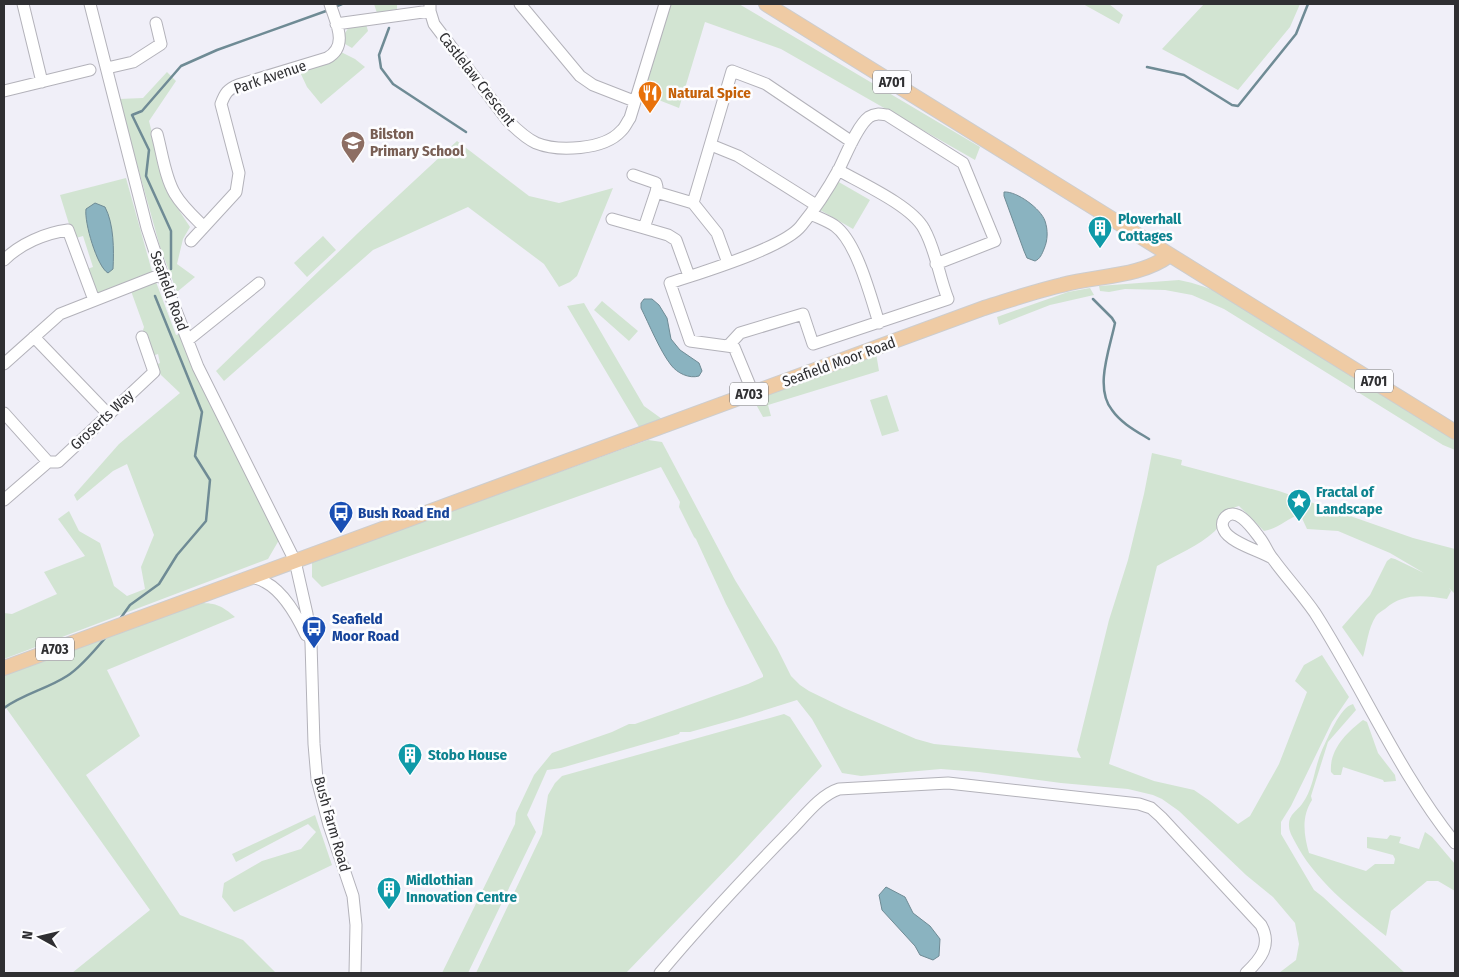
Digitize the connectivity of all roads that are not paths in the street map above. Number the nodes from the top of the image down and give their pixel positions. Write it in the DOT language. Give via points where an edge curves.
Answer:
graph roads {
  1 [pos="23,4"];
  2 [pos="90,4"];
  3 [pos="330,4"];
  4 [pos="665,4"];
  5 [pos="766,4"];
  6 [pos="523,5"];
  7 [pos="430,7"];
  8 [pos="156,23"];
  9 [pos="336,24"];
  10 [pos="161,44"];
  11 [pos="166,56"];
  12 [pos="106,68"];
  13 [pos="90,70"];
  14 [pos="42,82"];
  15 [pos="4,91"];
  16 [pos="634,101"];
  17 [pos="157,134"];
  18 [pos="852,142"];
  19 [pos="711,145"];
  20 [pos="838,170"];
  21 [pos="633,175"];
  22 [pos="656,192"];
  23 [pos="693,203"];
  24 [pos="814,209"];
  25 [pos="612,218"];
  26 [pos="203,226"];
  27 [pos="644,228"];
  28 [pos="191,241"];
  29 [pos="4,243"];
  30 [pos="1170,255"];
  31 [pos="8,256"];
  32 [pos="728,263"];
  33 [pos="936,264"];
  34 [pos="162,274"];
  35 [pos="689,276"];
  36 [pos="259,283"];
  37 [pos="94,300"];
  38 [pos="879,323"];
  39 [pos="34,337"];
  40 [pos="142,337"];
  41 [pos="188,340"];
  42 [pos="728,346"];
  43 [pos="4,364"];
  44 [pos="753,393"];
  45 [pos="4,413"];
  46 [pos="108,415"];
  47 [pos="1455,432"];
  48 [pos="48,462"];
  49 [pos="4,500"];
  50 [pos="1272,558"];
  51 [pos="295,561"];
  52 [pos="250,577"];
  53 [pos="311,644"];
  54 [pos="4,668"];
  55 [pos="1455,843"];
  56 [pos="355,973"];
  57 [pos="660,973"];
  58 [pos="1246,973"];
  1 -- 14 [label="street"];
  2 -- 12 [label="street, Seafield Road"];
  3 -- 9 [label="street"];
  4 -- 16 [label="street, Castlelaw Crescent"];
  5 -- 30 [label="main road, A701"];
  6 -- 16 [label="street" via="580,76 593,85"];
  7 -- 9 [label="street"];
  7 -- 16 [label="street, Castlelaw Crescent" via="434,24 508,121 534,142 552,148 568,148 591,146 611,139 630,118"];
  8 -- 10 [label="street"];
  9 -- 26 [label="street, Park Avenue" via="340,39 336,53 238,85 224,95 221,104 239,173 236,192"];
  10 -- 11 [label="street"];
  10 -- 12 [label="street" via="133,62"];
  12 -- 34 [label="street, Seafield Road"];
  13 -- 14 [label="street"];
  14 -- 15 [label="street"];
  17 -- 26 [label="street" via="174,194"];
  18 -- 19 [label="street" via="766,84 732,71"];
  18 -- 20 [label="street"];
  18 -- 33 [label="street" via="868,118 878,113 887,115 963,163 995,241"];
  19 -- 23 [label="street"];
  19 -- 24 [label="street" via="738,156"];
  20 -- 24 [label="street"];
  20 -- 33 [label="street" via="917,218"];
  21 -- 22 [label="street" via="656,183"];
  22 -- 23 [label="street"];
  22 -- 27 [label="street"];
  23 -- 32 [label="street" via="717,233"];
  24 -- 32 [label="street" via="800,229 780,242"];
  24 -- 38 [label="street" via="848,241"];
  25 -- 27 [label="street"];
  26 -- 28 [label="street, Park Avenue"];
  27 -- 35 [label="street" via="676,240"];
  29 -- 31 [label="street"];
  30 -- 44 [label="main road, Seafield Moor Road / A703" via="1142,270 1064,284 984,308"];
  30 -- 47 [label="main road, A701"];
  31 -- 37 [label="street" via="33,241 68,230"];
  32 -- 35 [label="street"];
  33 -- 38 [label="street" via="948,299"];
  34 -- 37 [label="street"];
  34 -- 41 [label="street, Seafield Road"];
  35 -- 42 [label="street" via="670,283 690,341"];
  36 -- 41 [label="street"];
  37 -- 39 [label="street" via="60,314"];
  38 -- 42 [label="street" via="813,344 803,314 740,333"];
  39 -- 43 [label="street"];
  39 -- 46 [label="street"];
  40 -- 46 [label="street, Groserts Way" via="154,372"];
  41 -- 51 [label="street, Seafield Road" via="214,400"];
  42 -- 44 [label="street" via="734,347"];
  44 -- 51 [label="main road, Seafield Moor Road / A703"];
  45 -- 48 [label="street"];
  46 -- 48 [label="street, Groserts Way" via="58,462"];
  48 -- 49 [label="street, Groserts Way"];
  50 -- 55 [label="street" via="1314,612 1403,765"];
  51 -- 52 [label="main road, Seafield Moor Road / A703"];
  51 -- 53 [label="street, Bush Farm Road"];
  52 -- 53 [label="street, Bush Farm Road" via="265,581 282,596"];
  52 -- 54 [label="main road, Seafield Moor Road / A703"];
  53 -- 56 [label="street, Bush Farm Road" via="317,779 353,896"];
  57 -- 58 [label="street" via="741,880 832,791 948,783 1139,804 1151,808 1261,925 1266,942 1263,954"];
}
